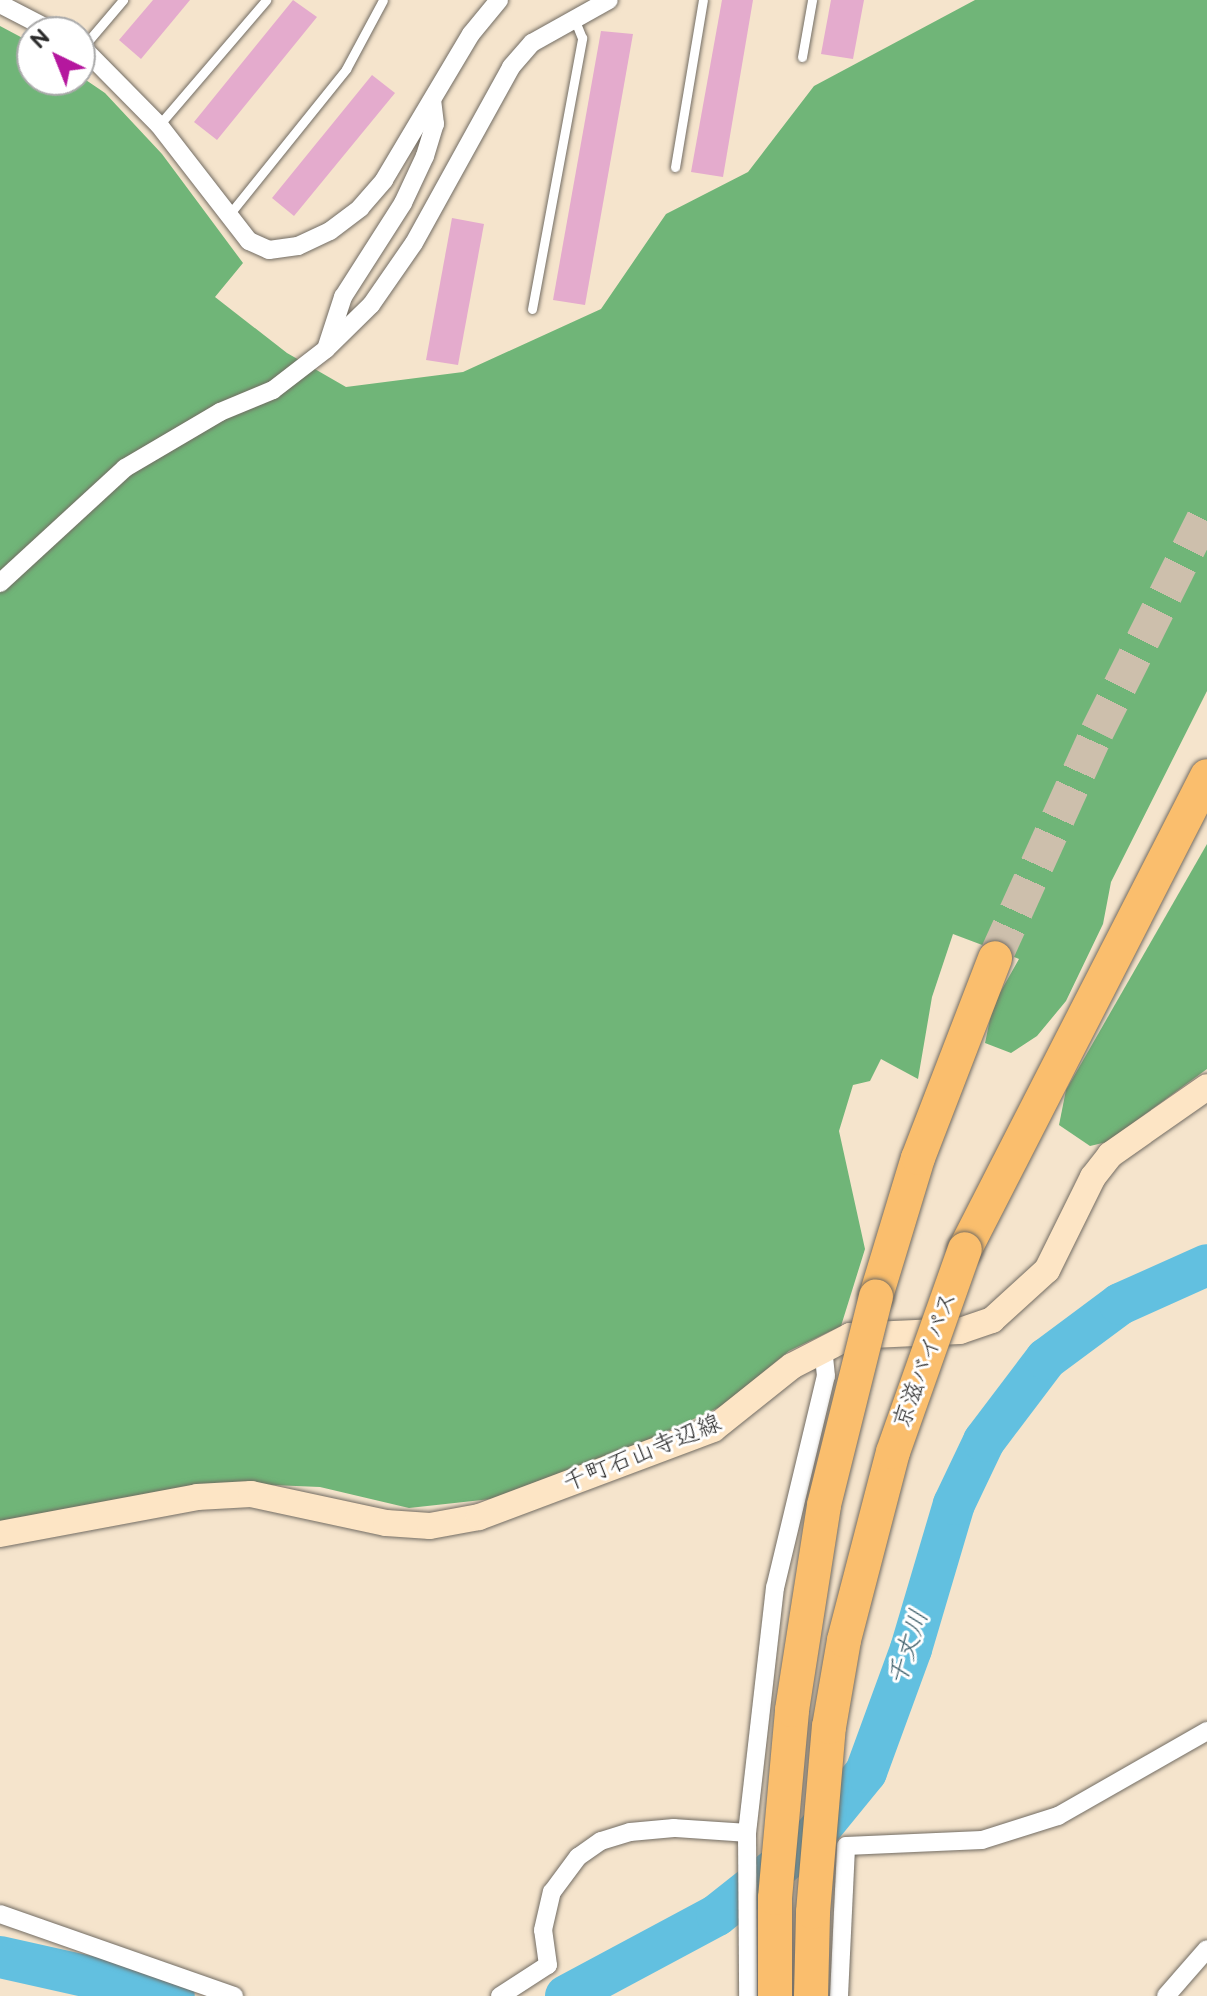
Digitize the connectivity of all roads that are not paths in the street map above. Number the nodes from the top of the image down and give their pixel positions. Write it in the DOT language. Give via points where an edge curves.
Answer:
graph roads {
  1 [pos="123,0"];
  2 [pos="266,0"];
  3 [pos="383,0"];
  4 [pos="499,0"];
  5 [pos="609,0"];
  6 [pos="703,0"];
  7 [pos="812,0"];
  8 [pos="0,4"];
  9 [pos="23,16"];
  10 [pos="574,18"];
  11 [pos="96,30"];
  12 [pos="802,57"];
  13 [pos="96,61"];
  14 [pos="432,100"];
  15 [pos="159,125"];
  16 [pos="675,167"];
  17 [pos="228,216"];
  18 [pos="532,309"];
  19 [pos="326,349"];
  20 [pos="0,583"];
  21 [pos="1207,776"];
  22 [pos="995,958"];
  23 [pos="1207,1087"];
  24 [pos="823,1349"];
  25 [pos="0,1534"];
  26 [pos="1207,1731"];
  27 [pos="747,1840"];
  28 [pos="840,1907"];
  29 [pos="747,1909"];
  30 [pos="0,1914"];
  31 [pos="1207,1949"];
  32 [pos="234,1996"];
  33 [pos="500,1996"];
  34 [pos="748,1996"];
  35 [pos="775,1996"];
  36 [pos="811,1996"];
  37 [pos="839,1996"];
  38 [pos="1166,1996"];
  1 -- 11 [label="lane"];
  2 -- 15 [label="lane"];
  3 -- 17 [label="lane" via="346,69"];
  4 -- 14 [label="street" via="471,34"];
  5 -- 10 [label="street"];
  6 -- 16 [label="lane"];
  7 -- 12 [label="lane"];
  8 -- 9 [label="street"];
  10 -- 18 [label="lane" via="582,38"];
  10 -- 19 [label="street" via="532,43 511,67 414,243 371,305"];
  13 -- 15 [label="street"];
  14 -- 17 [label="street" via="384,180 330,231 298,246 269,250 249,241"];
  14 -- 19 [label="street" via="435,124 425,156 403,203 343,297"];
  15 -- 17 [label="street"];
  19 -- 20 [label="street" via="273,390 220,412 125,468"];
  21 -- 36 [label="highway, 京滋バイパス, bridge" via="965,1249 897,1438 844,1640 829,1727"];
  22 -- 35 [label="highway, bridge" via="918,1158 876,1296 824,1505 801,1649 775,1898"];
  23 -- 24 [label="main road, 千町石山寺辺線" via="1110,1155 1093,1177 1047,1270 992,1320 960,1331 850,1336"];
  24 -- 25 [label="main road, 千町石山寺辺線" via="792,1366 713,1429 479,1517 430,1526 386,1523 251,1494 197,1497"];
  24 -- 27 [label="street" via="826,1376 775,1588"];
  26 -- 28 [label="street" via="1058,1816 982,1840 846,1846"];
  27 -- 29 [label="street"];
  27 -- 33 [label="street" via="674,1828 601,1841 578,1857 552,1892 543,1930 548,1965"];
  28 -- 29 [label="street"];
  28 -- 37 [label="street"];
  29 -- 34 [label="street"];
  30 -- 32 [label="street"];
  31 -- 38 [label="street"];
}
